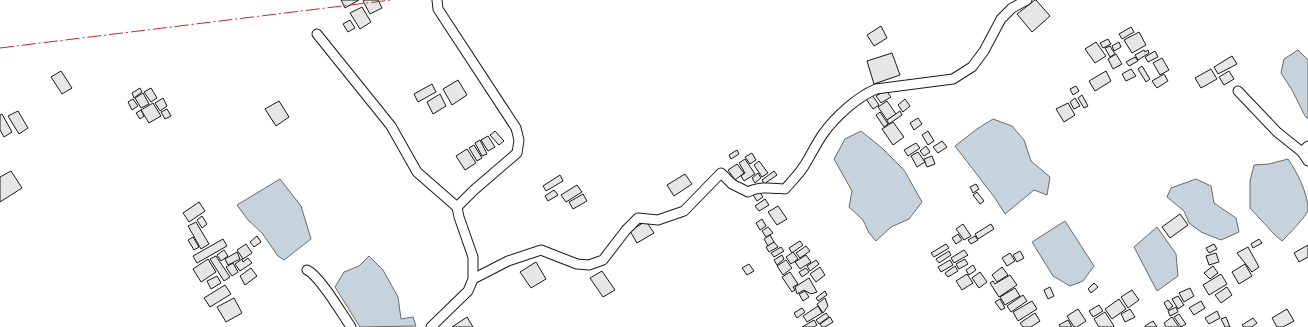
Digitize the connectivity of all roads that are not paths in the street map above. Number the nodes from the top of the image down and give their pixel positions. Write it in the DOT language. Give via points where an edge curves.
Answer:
graph roads {
  1 [pos="437,0"];
  2 [pos="1027,0"];
  3 [pos="317,34"];
  4 [pos="1238,91"];
  5 [pos="1305,149"];
  6 [pos="1308,161"];
  7 [pos="457,207"];
  8 [pos="307,270"];
  9 [pos="473,279"];
  10 [pos="351,327"];
  11 [pos="431,327"];
  1 -- 7 [label="street" via="438,9 516,128 519,140 517,153"];
  2 -- 9 [label="street" via="1012,8 1000,19 984,51 972,67 953,78 876,89 855,102 834,120 804,166 785,189 754,189 748,192 732,184 721,173 684,211 658,220 638,218 603,260 589,265 577,264 541,250 508,261"];
  3 -- 7 [label="street" via="391,126 417,172"];
  4 -- 5 [label="street" via="1277,132"];
  5 -- 6 [label="street"];
  7 -- 9 [label="street" via="458,217 473,257"];
  8 -- 10 [label="street" via="312,272"];
  9 -- 11 [label="street" via="468,291"];
}
